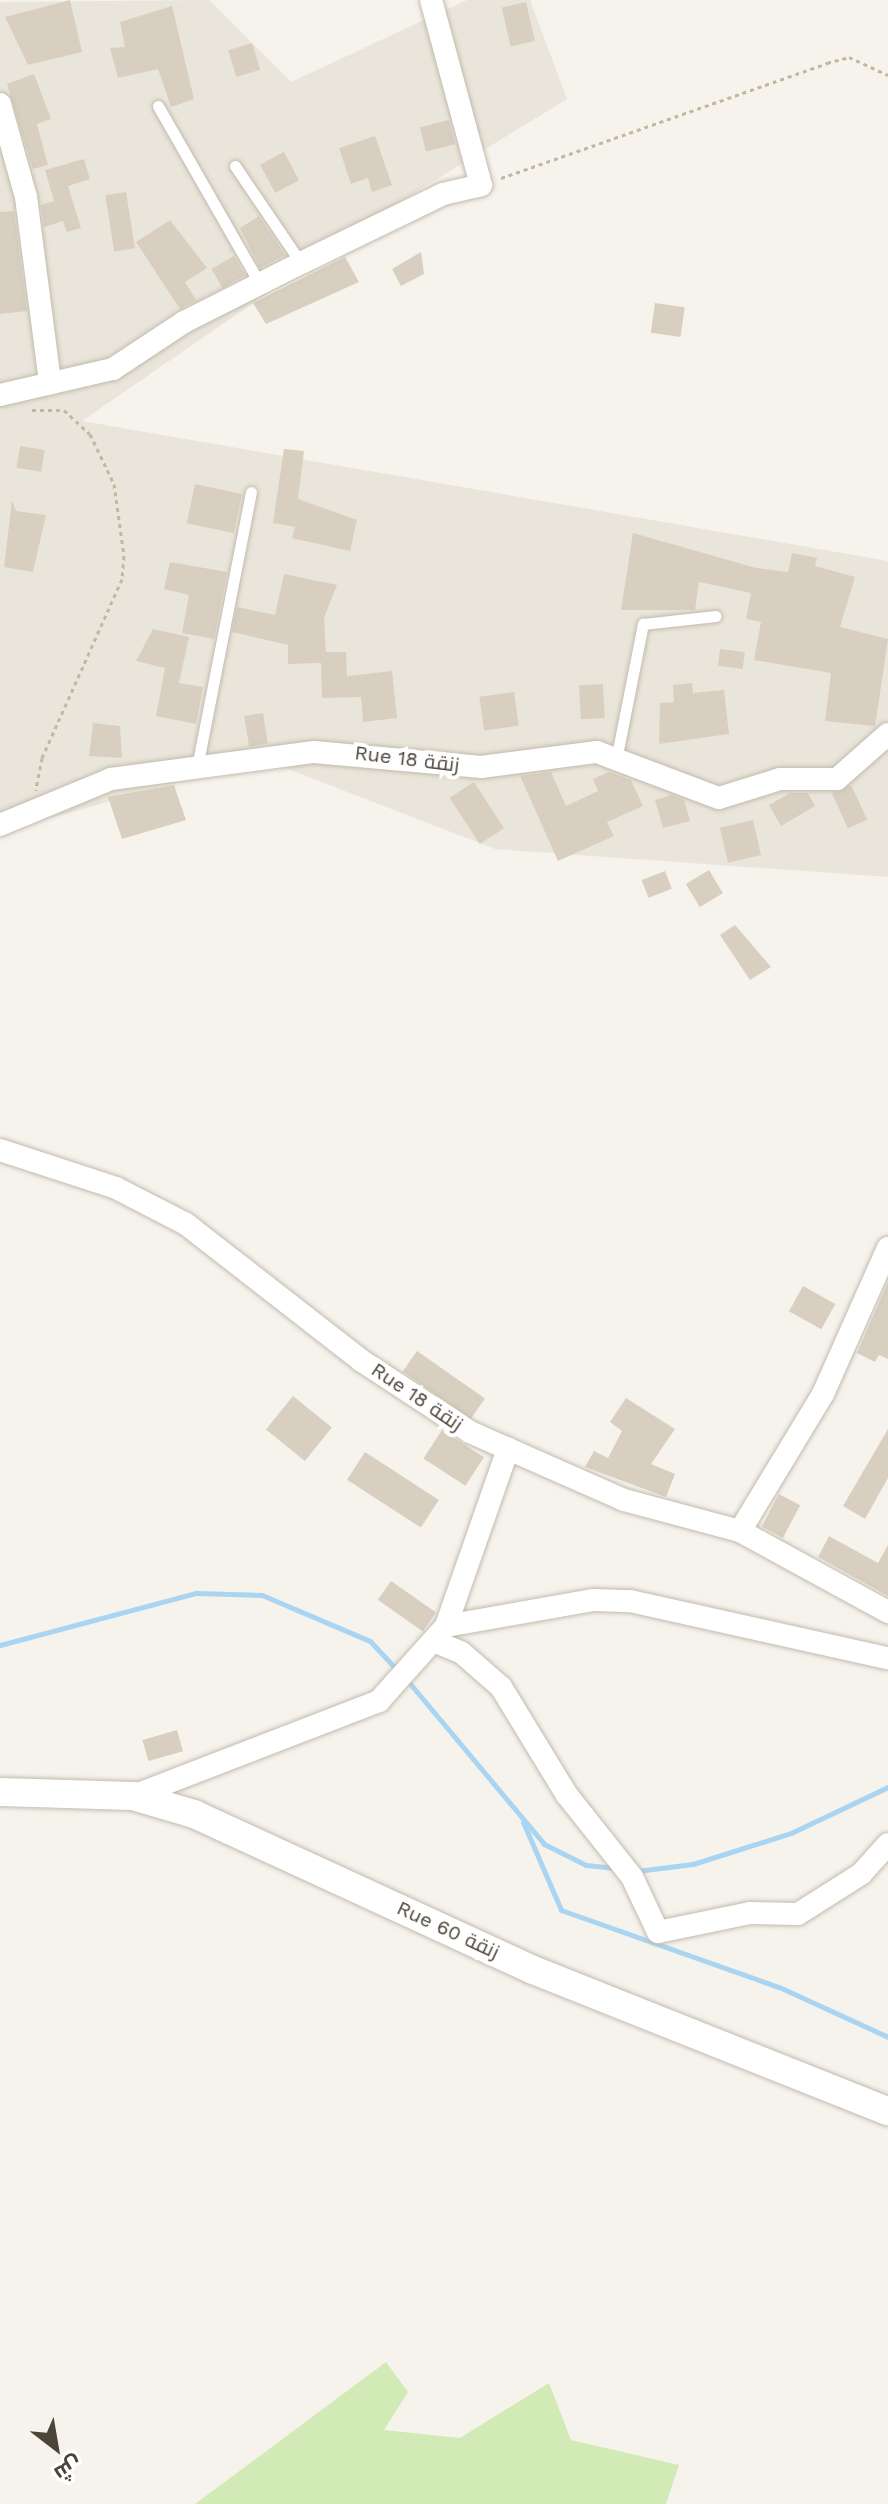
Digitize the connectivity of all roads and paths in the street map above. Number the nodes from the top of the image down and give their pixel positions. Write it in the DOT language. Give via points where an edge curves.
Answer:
graph roads {
  1 [pos="431,0"];
  2 [pos="888,75"];
  3 [pos="0,104"];
  4 [pos="158,106"];
  5 [pos="235,166"];
  6 [pos="481,185"];
  7 [pos="301,263"];
  8 [pos="260,284"];
  9 [pos="50,383"];
  10 [pos="0,395"];
  11 [pos="18,409"];
  12 [pos="251,492"];
  13 [pos="716,616"];
  14 [pos="888,734"];
  15 [pos="617,755"];
  16 [pos="198,762"];
  17 [pos="32,813"];
  18 [pos="0,825"];
  19 [pos="0,1150"];
  20 [pos="888,1248"];
  21 [pos="508,1449"];
  22 [pos="740,1531"];
  23 [pos="888,1612"];
  24 [pos="440,1633"];
  25 [pos="888,1658"];
  26 [pos="0,1792"];
  27 [pos="133,1796"];
  28 [pos="888,1844"];
  29 [pos="888,2111"];
  1 -- 6 [label="street"];
  2 -- 6 [label="path" via="849,57"];
  3 -- 9 [label="street" via="26,197"];
  4 -- 8 [label="lane"];
  5 -- 7 [label="lane"];
  6 -- 7 [label="street" via="443,194"];
  7 -- 8 [label="street"];
  8 -- 9 [label="street" via="113,369"];
  9 -- 10 [label="street"];
  11 -- 17 [label="path" via="64,410 90,434 114,484 124,556 108,616 42,758"];
  12 -- 16 [label="lane"];
  13 -- 15 [label="lane" via="643,624"];
  14 -- 15 [label="street, Rue 18 زنقة" via="837,779 780,779 719,798 692,794"];
  15 -- 16 [label="street, Rue 18 زنقة" via="581,752 481,767 367,752"];
  16 -- 17 [label="street, Rue 18 زنقة" via="111,779"];
  17 -- 18 [label="street, Rue 18 زنقة"];
  19 -- 21 [label="street, Rue 18 زنقة" via="116,1188 186,1224 416,1399"];
  20 -- 22 [label="street" via="823,1394"];
  21 -- 22 [label="street, Rue 18 زنقة" via="634,1504"];
  21 -- 24 [label="street"];
  22 -- 23 [label="street, Rue 18 زنقة"];
  24 -- 25 [label="street" via="594,1600 630,1601"];
  24 -- 27 [label="street" via="418,1664 379,1701"];
  24 -- 28 [label="street" via="501,1687 567,1795 625,1867 658,1932 750,1913 798,1914 861,1874"];
  26 -- 27 [label="street, Rue 60 زنقة"];
  27 -- 29 [label="street, Rue 60 زنقة" via="222,1825 533,1970"];
}
